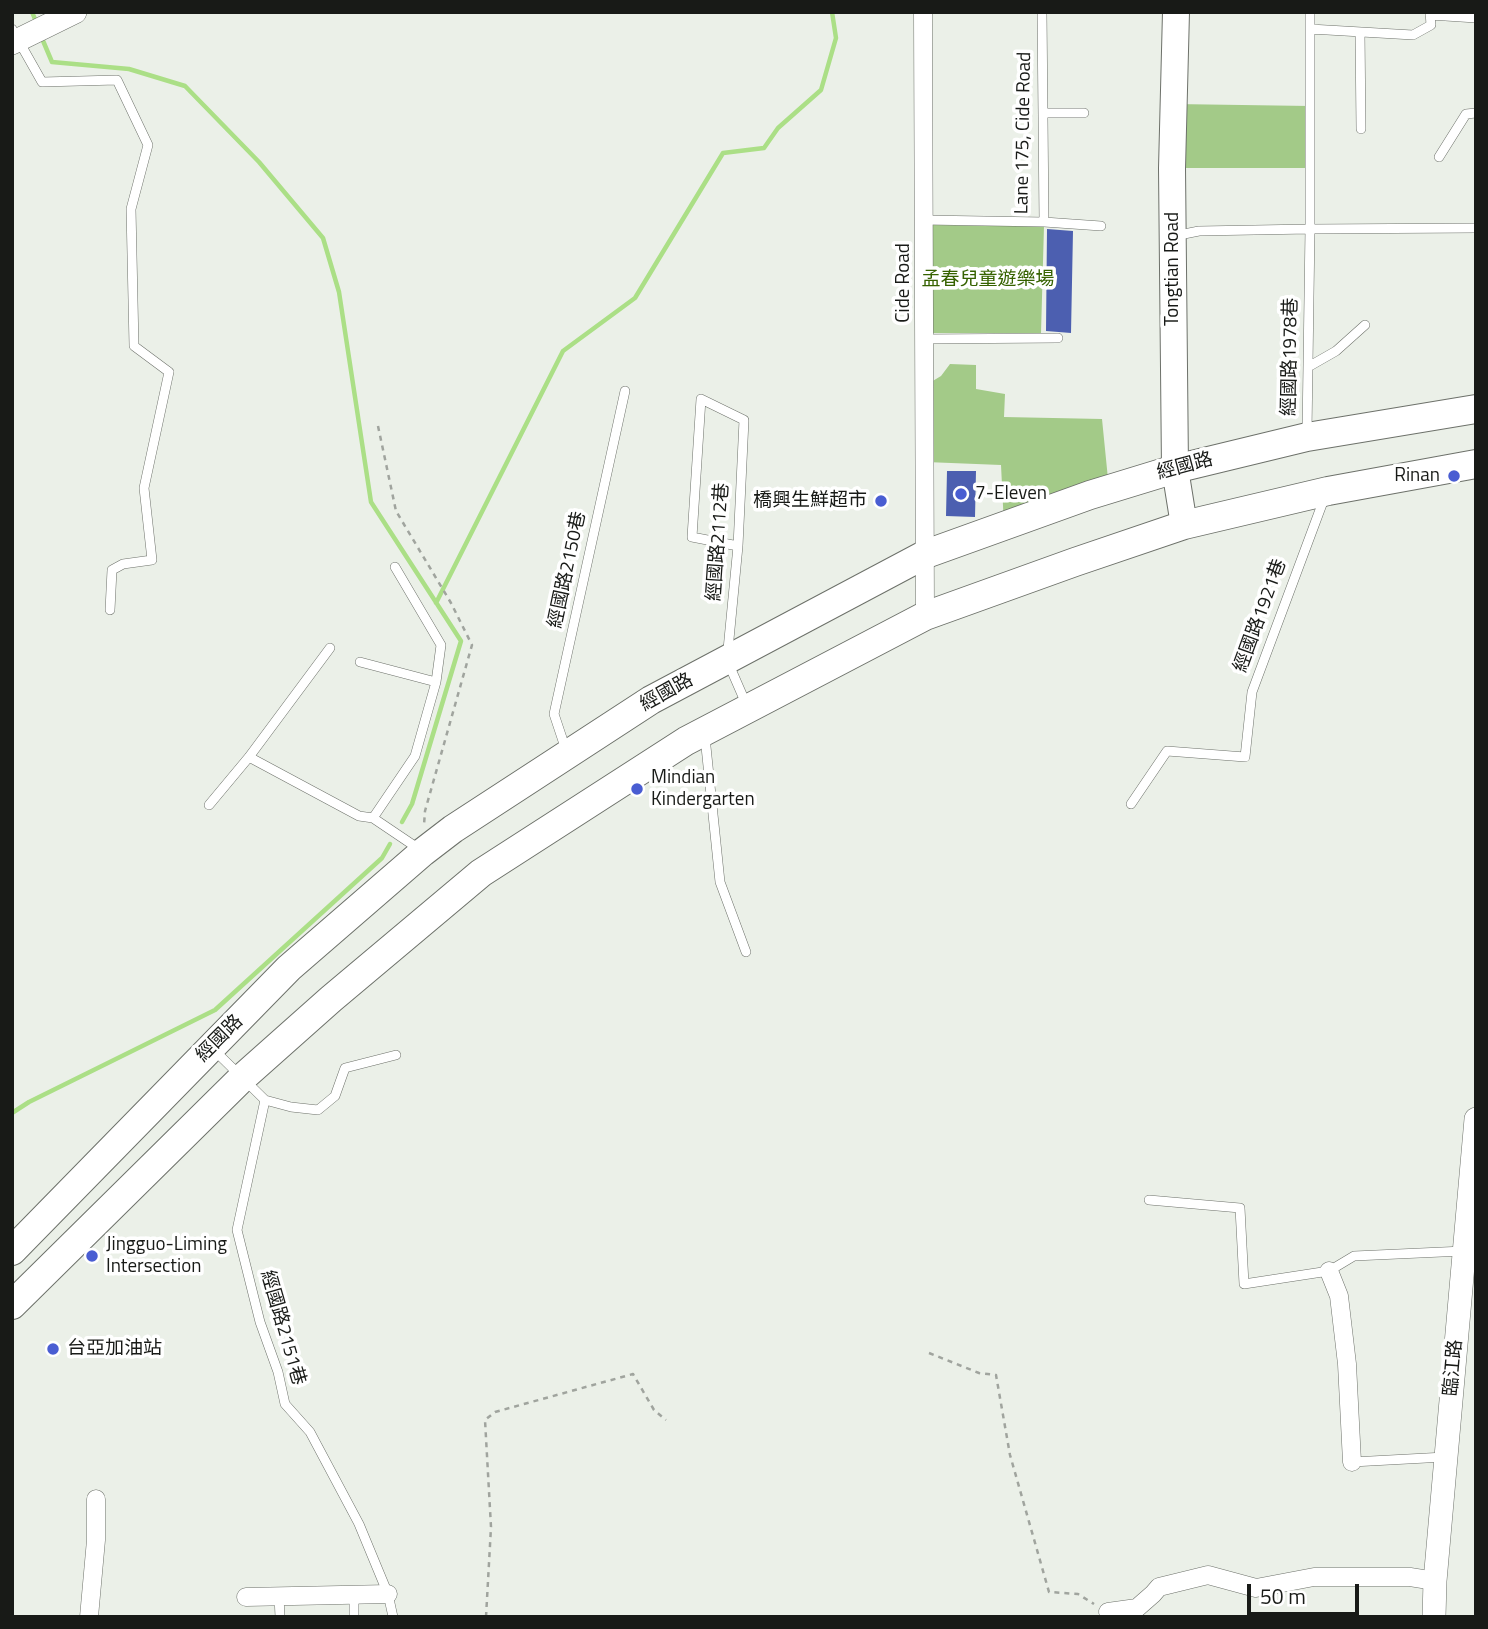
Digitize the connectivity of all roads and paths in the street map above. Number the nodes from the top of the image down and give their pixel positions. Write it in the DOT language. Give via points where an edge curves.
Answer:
graph roads {
  1 [pos="923,12"];
  2 [pos="1042,12"];
  3 [pos="1176,12"];
  4 [pos="1310,12"];
  5 [pos="1430,14"];
  6 [pos="66,16"];
  7 [pos="1476,18"];
  8 [pos="1310,29"];
  9 [pos="1360,32"];
  10 [pos="14,37"];
  11 [pos="1043,113"];
  12 [pos="1084,113"];
  13 [pos="1476,113"];
  14 [pos="1361,129"];
  15 [pos="1438,157"];
  16 [pos="925,220"];
  17 [pos="1044,222"];
  18 [pos="1101,226"];
  19 [pos="1476,228"];
  20 [pos="1310,229"];
  21 [pos="1172,236"];
  22 [pos="1365,325"];
  23 [pos="1058,338"];
  24 [pos="925,339"];
  25 [pos="1308,367"];
  26 [pos="625,390"];
  27 [pos="1476,409"];
  28 [pos="1307,437"];
  29 [pos="1476,464"];
  30 [pos="1175,469"];
  31 [pos="1328,491"];
  32 [pos="1184,524"];
  33 [pos="738,546"];
  34 [pos="926,554"];
  35 [pos="395,567"];
  36 [pos="110,610"];
  37 [pos="925,616"];
  38 [pos="330,648"];
  39 [pos="727,660"];
  40 [pos="360,662"];
  41 [pos="436,682"];
  42 [pos="748,709"];
  43 [pos="704,732"];
  44 [pos="568,755"];
  45 [pos="249,757"];
  46 [pos="1131,804"];
  47 [pos="209,805"];
  48 [pos="373,818"];
  49 [pos="423,852"];
  50 [pos="746,952"];
  51 [pos="212,1047"];
  52 [pos="396,1055"];
  53 [pos="241,1079"];
  54 [pos="265,1100"];
  55 [pos="1476,1119"];
  56 [pos="1149,1199"];
  57 [pos="12,1251"];
  58 [pos="1465,1251"];
  59 [pos="1329,1271"];
  60 [pos="12,1306"];
  61 [pos="929,1353"];
  62 [pos="666,1420"];
  63 [pos="1446,1457"];
  64 [pos="1352,1462"];
  65 [pos="96,1499"];
  66 [pos="1434,1581"];
  67 [pos="387,1594"];
  68 [pos="279,1596"];
  69 [pos="354,1596"];
  70 [pos="246,1597"];
  71 [pos="1108,1612"];
  72 [pos="89,1617"];
  73 [pos="280,1617"];
  74 [pos="354,1617"];
  75 [pos="393,1617"];
  76 [pos="486,1617"];
  77 [pos="1434,1617"];
  1 -- 16 [label="street, Cide Road"];
  2 -- 11 [label="lane, Lane 175, Cide Road"];
  3 -- 21 [label="main road, Tongtian Road"];
  4 -- 8 [label="lane, 經國路1978巷"];
  5 -- 7 [label="lane"];
  5 -- 9 [label="lane" via="1431,25 1413,35"];
  6 -- 10 [label="street"];
  8 -- 9 [label="lane"];
  8 -- 20 [label="lane, 經國路1978巷"];
  9 -- 14 [label="lane"];
  10 -- 36 [label="lane" via="42,82 117,80 148,145 131,209 134,346 169,372 144,488 152,560 112,570"];
  11 -- 12 [label="lane"];
  11 -- 17 [label="lane, Lane 175, Cide Road"];
  13 -- 15 [label="lane" via="1466,114"];
  16 -- 17 [label="lane, Lane 175, Cide Road"];
  16 -- 24 [label="street, Cide Road"];
  17 -- 18 [label="lane"];
  19 -- 20 [label="lane"];
  20 -- 21 [label="lane" via="1199,231"];
  20 -- 25 [label="lane, 經國路1978巷"];
  21 -- 30 [label="main road, Tongtian Road"];
  22 -- 25 [label="lane" via="1336,351"];
  23 -- 24 [label="lane"];
  24 -- 34 [label="street, Cide Road"];
  25 -- 28 [label="lane, 經國路1978巷"];
  26 -- 44 [label="lane, 經國路2150巷" via="554,714"];
  27 -- 28 [label="main road, 經國路"];
  28 -- 30 [label="main road, 經國路"];
  29 -- 31 [label="main road"];
  30 -- 32 [label="main road, Tongtian Road"];
  30 -- 34 [label="main road, 經國路"];
  31 -- 32 [label="main road"];
  31 -- 46 [label="lane, 經國路1921巷" via="1252,692 1245,757 1167,751"];
  32 -- 37 [label="main road"];
  33 -- 33 [label="lane, 經國路2112巷" via="692,537 701,399 744,421"];
  33 -- 39 [label="lane, 經國路2112巷"];
  34 -- 37 [label="street, Cide Road"];
  34 -- 39 [label="main road, 經國路"];
  35 -- 41 [label="lane" via="441,645"];
  37 -- 42 [label="main road"];
  38 -- 45 [label="lane"];
  39 -- 42 [label="lane, 經國路2112巷"];
  39 -- 44 [label="main road, 經國路" via="651,700"];
  40 -- 41 [label="lane"];
  41 -- 48 [label="lane" via="415,756"];
  42 -- 43 [label="main road"];
  43 -- 50 [label="lane" via="720,882"];
  43 -- 53 [label="main road" via="481,873"];
  44 -- 49 [label="main road, 經國路"];
  45 -- 47 [label="lane"];
  45 -- 48 [label="lane" via="359,816"];
  48 -- 49 [label="lane"];
  49 -- 51 [label="main road, 經國路" via="289,968"];
  51 -- 53 [label="lane"];
  51 -- 57 [label="main road, 經國路"];
  52 -- 54 [label="lane" via="345,1068 335,1096 318,1110"];
  53 -- 54 [label="lane"];
  53 -- 60 [label="main road"];
  54 -- 67 [label="lane, 經國路2151巷" via="237,1230 256,1309 285,1404 310,1432 359,1524"];
  55 -- 58 [label="street, 臨江路"];
  56 -- 59 [label="lane" via="1240,1208 1244,1284"];
  58 -- 59 [label="lane" via="1354,1256"];
  58 -- 63 [label="street, 臨江路"];
  59 -- 64 [label="street" via="1339,1296 1348,1364"];
  61 -- 71 [label="path" via="996,1375 1010,1455 1049,1592 1078,1594"];
  62 -- 76 [label="path" via="654,1410 633,1374 495,1412 485,1420 491,1527"];
  63 -- 64 [label="lane"];
  63 -- 66 [label="street, 臨江路"];
  65 -- 72 [label="street"];
  66 -- 71 [label="street" via="1314,1577 1256,1588 1208,1574 1159,1587 1137,1608"];
  66 -- 77 [label="street, 臨江路"];
  67 -- 69 [label="street"];
  67 -- 75 [label="lane, 經國路2151巷"];
  68 -- 69 [label="street"];
  68 -- 70 [label="street"];
  68 -- 73 [label="lane"];
  69 -- 74 [label="lane"];
}
